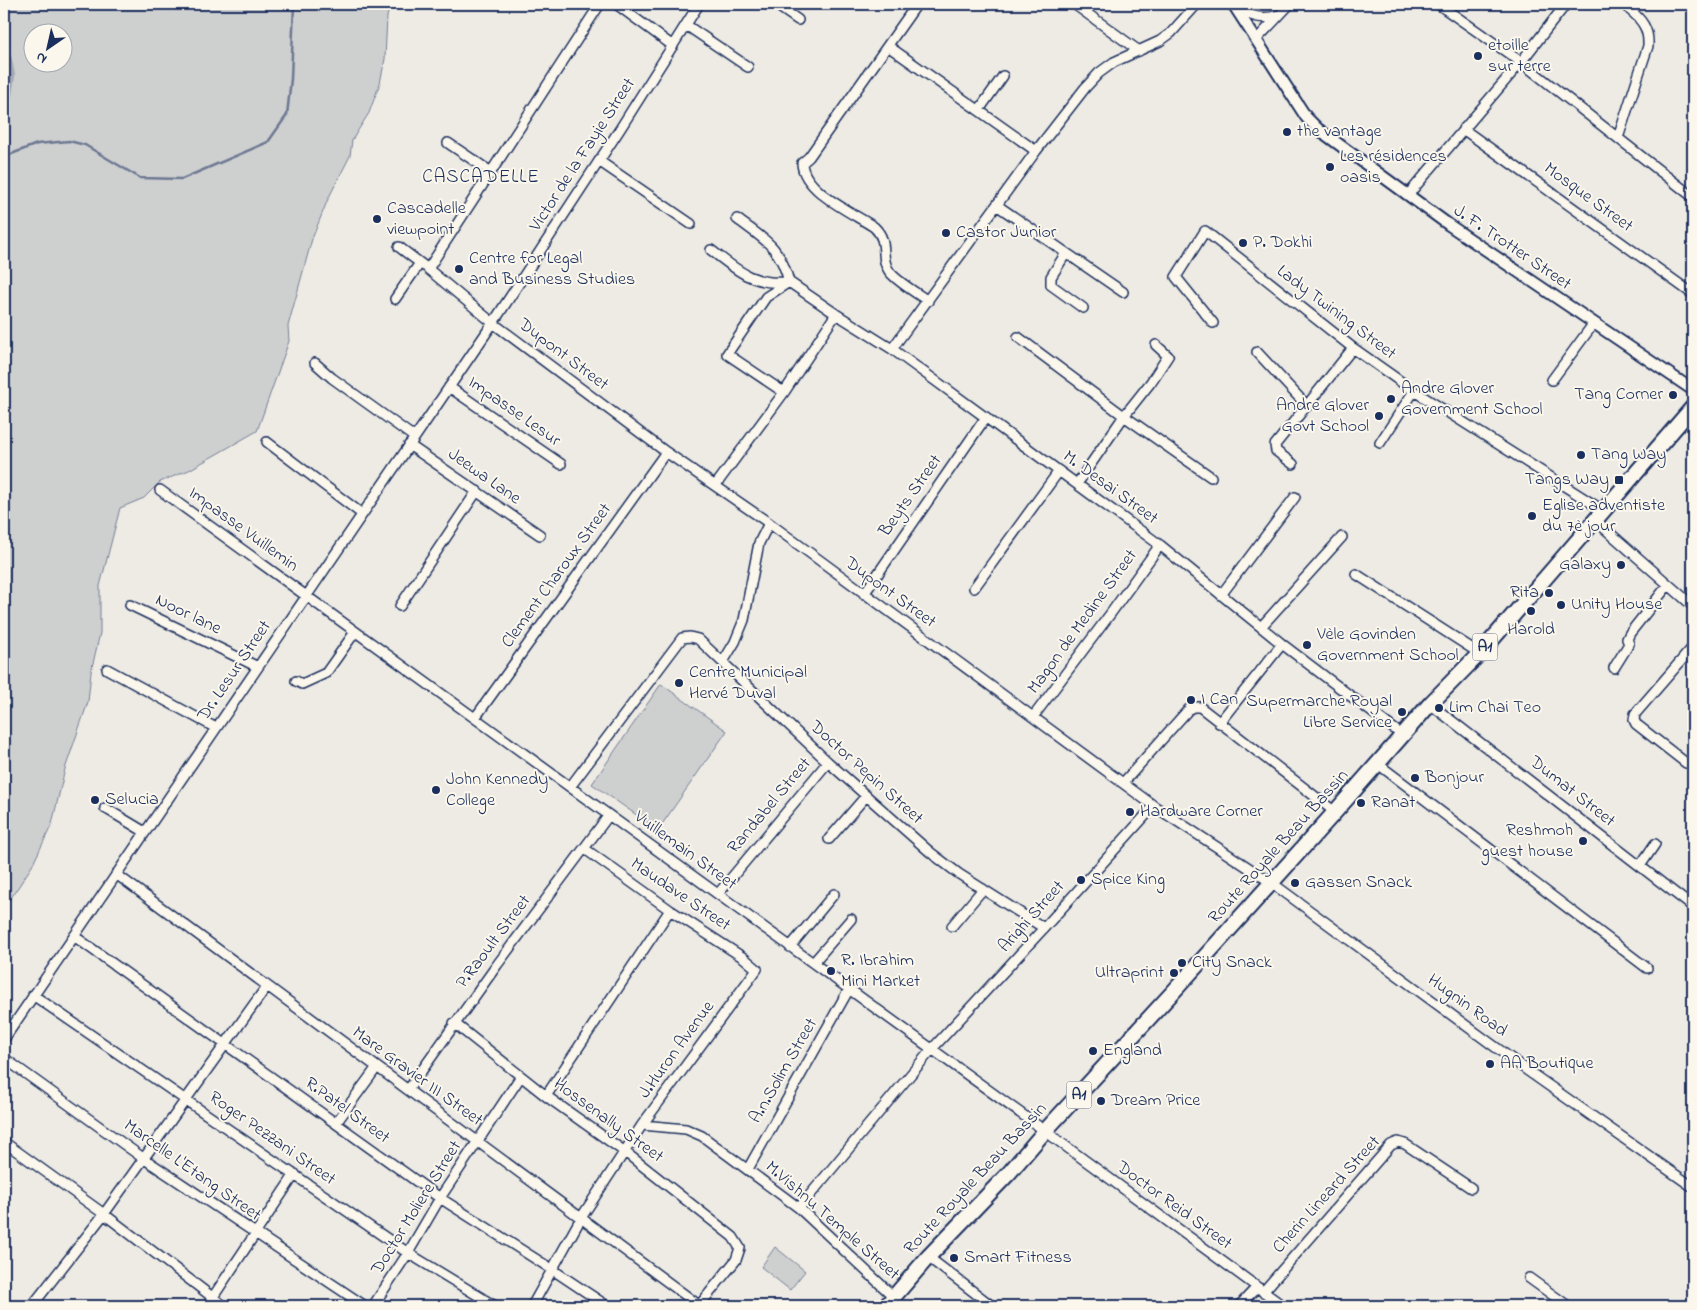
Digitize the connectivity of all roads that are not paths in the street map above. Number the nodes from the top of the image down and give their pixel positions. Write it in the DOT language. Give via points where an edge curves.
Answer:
graph roads {
  1 [pos="600,4"];
  2 [pos="616,4"];
  3 [pos="699,4"];
  4 [pos="775,4"];
  5 [pos="917,4"];
  6 [pos="1074,4"];
  7 [pos="1197,4"];
  8 [pos="1290,4"];
  9 [pos="1438,4"];
  10 [pos="1566,4"];
  11 [pos="1235,6"];
  12 [pos="1630,10"];
  13 [pos="1281,14"];
  14 [pos="798,20"];
  15 [pos="686,25"];
  16 [pos="1257,39"];
  17 [pos="673,46"];
  18 [pos="888,46"];
  19 [pos="1139,51"];
  20 [pos="1521,62"];
  21 [pos="748,66"];
  22 [pos="1003,76"];
  23 [pos="979,110"];
  24 [pos="1464,129"];
  25 [pos="1618,138"];
  26 [pos="448,143"];
  27 [pos="1036,151"];
  28 [pos="599,161"];
  29 [pos="490,172"];
  30 [pos="1408,196"];
  31 [pos="1693,197"];
  32 [pos="998,206"];
  33 [pos="737,219"];
  34 [pos="691,224"];
  35 [pos="399,247"];
  36 [pos="711,250"];
  37 [pos="1066,253"];
  38 [pos="424,266"];
  39 [pos="789,282"];
  40 [pos="1123,292"];
  41 [pos="1693,294"];
  42 [pos="395,299"];
  43 [pos="928,301"];
  44 [pos="1083,308"];
  45 [pos="836,314"];
  46 [pos="493,323"];
  47 [pos="1213,323"];
  48 [pos="1594,323"];
  49 [pos="1018,337"];
  50 [pos="1156,345"];
  51 [pos="1353,348"];
  52 [pos="892,349"];
  53 [pos="1257,352"];
  54 [pos="315,363"];
  55 [pos="1552,380"];
  56 [pos="449,386"];
  57 [pos="1693,390"];
  58 [pos="785,391"];
  59 [pos="1414,391"];
  60 [pos="1306,406"];
  61 [pos="1693,407"];
  62 [pos="1124,416"];
  63 [pos="986,417"];
  64 [pos="412,441"];
  65 [pos="266,442"];
  66 [pos="1380,443"];
  67 [pos="666,452"];
  68 [pos="561,464"];
  69 [pos="1293,464"];
  70 [pos="1059,471"];
  71 [pos="1211,477"];
  72 [pos="1076,484"];
  73 [pos="715,486"];
  74 [pos="160,490"];
  75 [pos="477,491"];
  76 [pos="1295,497"];
  77 [pos="362,514"];
  78 [pos="1599,516"];
  79 [pos="769,523"];
  80 [pos="540,535"];
  81 [pos="1342,536"];
  82 [pos="1160,545"];
  83 [pos="1356,574"];
  84 [pos="1668,585"];
  85 [pos="974,588"];
  86 [pos="864,594"];
  87 [pos="1221,595"];
  88 [pos="306,596"];
  89 [pos="130,605"];
  90 [pos="400,606"];
  91 [pos="1693,606"];
  92 [pos="1261,627"];
  93 [pos="356,632"];
  94 [pos="1282,644"];
  95 [pos="1693,647"];
  96 [pos="1479,653"];
  97 [pos="723,662"];
  98 [pos="258,667"];
  99 [pos="1614,668"];
  100 [pos="107,669"];
  101 [pos="296,681"];
  102 [pos="1430,704"];
  103 [pos="475,718"];
  104 [pos="1033,718"];
  105 [pos="1219,723"];
  106 [pos="216,728"];
  107 [pos="1402,735"];
  108 [pos="828,762"];
  109 [pos="1693,763"];
  110 [pos="1378,764"];
  111 [pos="1123,784"];
  112 [pos="570,787"];
  113 [pos="866,796"];
  114 [pos="1154,806"];
  115 [pos="105,808"];
  116 [pos="1335,812"];
  117 [pos="609,815"];
  118 [pos="145,832"];
  119 [pos="829,840"];
  120 [pos="1655,844"];
  121 [pos="585,849"];
  122 [pos="1640,866"];
  123 [pos="116,874"];
  124 [pos="1272,882"];
  125 [pos="983,889"];
  126 [pos="718,894"];
  127 [pos="834,894"];
  128 [pos="1693,906"];
  129 [pos="670,910"];
  130 [pos="851,920"];
  131 [pos="952,926"];
  132 [pos="1044,928"];
  133 [pos="74,936"];
  134 [pos="790,947"];
  135 [pos="813,963"];
  136 [pos="1647,968"];
  137 [pos="757,969"];
  138 [pos="267,986"];
  139 [pos="850,990"];
  140 [pos="33,995"];
  141 [pos="454,1024"];
  142 [pos="4,1038"];
  143 [pos="224,1044"];
  144 [pos="932,1049"];
  145 [pos="4,1058"];
  146 [pos="377,1068"];
  147 [pos="521,1076"];
  148 [pos="408,1090"];
  149 [pos="546,1096"];
  150 [pos="186,1099"];
  151 [pos="336,1123"];
  152 [pos="642,1124"];
  153 [pos="1045,1132"];
  154 [pos="4,1142"];
  155 [pos="478,1142"];
  156 [pos="625,1152"];
  157 [pos="143,1158"];
  158 [pos="748,1169"];
  159 [pos="295,1174"];
  160 [pos="1693,1187"];
  161 [pos="1471,1188"];
  162 [pos="440,1198"];
  163 [pos="798,1208"];
  164 [pos="104,1214"];
  165 [pos="581,1218"];
  166 [pos="256,1235"];
  167 [pos="408,1254"];
  168 [pos="928,1257"];
  169 [pos="553,1270"];
  170 [pos="1529,1278"];
  171 [pos="1260,1290"];
  172 [pos="214,1298"];
  173 [pos="890,1301"];
  174 [pos="32,1306"];
  175 [pos="207,1306"];
  176 [pos="224,1306"];
  177 [pos="365,1306"];
  178 [pos="373,1306"];
  179 [pos="495,1306"];
  180 [pos="532,1306"];
  181 [pos="606,1306"];
  182 [pos="700,1306"];
  183 [pos="992,1306"];
  184 [pos="1239,1306"];
  185 [pos="1283,1306"];
  186 [pos="1568,1306"];
  1 -- 29 [label="street"];
  2 -- 17 [label="street"];
  3 -- 15 [label="street, Victor de la Fayie Street"];
  4 -- 14 [label="street"];
  5 -- 18 [label="street"];
  6 -- 19 [label="street"];
  7 -- 19 [label="street" via="1171,33"];
  8 -- 13 [label="street"];
  9 -- 20 [label="street"];
  10 -- 20 [label="street"];
  11 -- 13 [label="street" via="1258,18"];
  11 -- 16 [label="street, J. F. Trotter Street"];
  12 -- 25 [label="street" via="1646,28 1648,46"];
  13 -- 16 [label="street"];
  15 -- 17 [label="street, Victor de la Fayie Street"];
  15 -- 21 [label="street"];
  16 -- 30 [label="street, J. F. Trotter Street" via="1306,117 1318,130"];
  17 -- 28 [label="street, Victor de la Fayie Street"];
  18 -- 23 [label="street"];
  18 -- 43 [label="street" via="802,163 802,170 816,189 880,233 890,272"];
  19 -- 27 [label="street" via="1099,73"];
  20 -- 24 [label="street"];
  20 -- 25 [label="street"];
  22 -- 23 [label="street"];
  23 -- 27 [label="street"];
  24 -- 30 [label="street"];
  24 -- 41 [label="street, Mosque Street"];
  25 -- 31 [label="street"];
  26 -- 29 [label="street"];
  27 -- 32 [label="street"];
  28 -- 34 [label="street"];
  28 -- 46 [label="street, Victor de la Fayie Street"];
  29 -- 38 [label="street"];
  30 -- 48 [label="street, J. F. Trotter Street"];
  32 -- 37 [label="street"];
  32 -- 43 [label="street"];
  33 -- 39 [label="street" via="773,246 785,265"];
  35 -- 38 [label="street, Dupont Street"];
  36 -- 39 [label="street" via="756,280"];
  37 -- 40 [label="street"];
  37 -- 44 [label="street" via="1051,277 1051,285"];
  38 -- 42 [label="street"];
  38 -- 46 [label="street, Dupont Street"];
  39 -- 45 [label="street, M. Desai Street"];
  39 -- 58 [label="street" via="766,297 727,354"];
  43 -- 52 [label="street"];
  45 -- 52 [label="street, M. Desai Street"];
  45 -- 58 [label="street"];
  46 -- 56 [label="street, Dr. Lesur Street"];
  46 -- 67 [label="street, Dupont Street"];
  47 -- 51 [label="street, Lady Twining Street" via="1176,277 1205,231"];
  48 -- 55 [label="street"];
  48 -- 57 [label="street, J. F. Trotter Street"];
  49 -- 62 [label="street"];
  50 -- 62 [label="street" via="1168,356"];
  51 -- 59 [label="street, Lady Twining Street"];
  51 -- 60 [label="street"];
  52 -- 63 [label="street, M. Desai Street"];
  53 -- 60 [label="street"];
  54 -- 64 [label="street, Jeewa Lane"];
  56 -- 64 [label="street, Dr. Lesur Street"];
  56 -- 68 [label="street, Impasse Lesur"];
  58 -- 73 [label="street"];
  59 -- 66 [label="street"];
  59 -- 78 [label="street, Lady Twining Street"];
  60 -- 69 [label="street" via="1274,448"];
  61 -- 78 [label="main road, Route Royale Beau Bassin / A1"];
  62 -- 71 [label="street"];
  62 -- 72 [label="street"];
  63 -- 70 [label="street, M. Desai Street"];
  63 -- 86 [label="street, Beyts Street"];
  64 -- 75 [label="street, Jeewa Lane"];
  64 -- 77 [label="street, Dr. Lesur Street"];
  65 -- 77 [label="street"];
  67 -- 73 [label="street, Dupont Street"];
  67 -- 103 [label="street, Clement Charoux Street"];
  70 -- 72 [label="street, M. Desai Street"];
  70 -- 85 [label="street"];
  72 -- 82 [label="street, M. Desai Street"];
  73 -- 79 [label="street, Dupont Street"];
  74 -- 88 [label="street, Impasse Vuillemin"];
  75 -- 80 [label="street, Jeewa Lane"];
  75 -- 90 [label="street"];
  76 -- 87 [label="street"];
  77 -- 88 [label="street, Dr. Lesur Street"];
  78 -- 84 [label="street, Lady Twining Street"];
  78 -- 96 [label="main road, Route Royale Beau Bassin / A1"];
  79 -- 86 [label="street, Dupont Street"];
  79 -- 97 [label="street" via="759,543 744,620"];
  81 -- 92 [label="street"];
  82 -- 87 [label="street, M. Desai Street"];
  82 -- 104 [label="street, Magon de Medine Street"];
  83 -- 96 [label="street"];
  84 -- 91 [label="street, Lady Twining Street"];
  84 -- 99 [label="street" via="1630,633 1629,644"];
  86 -- 104 [label="street, Dupont Street"];
  87 -- 92 [label="street, M. Desai Street"];
  88 -- 93 [label="street, Vuillemain Street"];
  88 -- 98 [label="street, Dr. Lesur Street"];
  89 -- 98 [label="street, Noor lane"];
  92 -- 94 [label="street, M. Desai Street"];
  93 -- 101 [label="street" via="326,672 302,684"];
  93 -- 103 [label="street, Vuillemain Street"];
  94 -- 105 [label="street"];
  94 -- 107 [label="street, M. Desai Street"];
  95 -- 109 [label="street" via="1635,714 1634,720 1686,762"];
  96 -- 102 [label="main road, Route Royale Beau Bassin / A1"];
  97 -- 108 [label="street, Doctor Pepin Street"];
  97 -- 112 [label="street, Doctor Pepin Street" via="698,639 682,638"];
  98 -- 106 [label="street, Dr. Lesur Street"];
  100 -- 106 [label="street"];
  102 -- 107 [label="main road, Route Royale Beau Bassin / A1"];
  102 -- 122 [label="street, Dumat Street"];
  103 -- 112 [label="street, Vuillemain Street"];
  104 -- 111 [label="street, Dupont Street"];
  105 -- 111 [label="street" via="1200,708 1189,709"];
  105 -- 116 [label="street"];
  106 -- 118 [label="street, Dr. Lesur Street"];
  107 -- 110 [label="main road, Route Royale Beau Bassin / A1"];
  108 -- 113 [label="street, Doctor Pepin Street"];
  108 -- 126 [label="street, Randabel Street"];
  110 -- 116 [label="main road, Route Royale Beau Bassin / A1"];
  110 -- 136 [label="street"];
  111 -- 114 [label="street, Dupont Street"];
  112 -- 117 [label="street, Vuillemain Street"];
  113 -- 119 [label="street"];
  113 -- 125 [label="street, Doctor Pepin Street" via="930,852"];
  114 -- 124 [label="street, Dupont Street"];
  114 -- 132 [label="street, Arighi Street"];
  115 -- 118 [label="street"];
  116 -- 124 [label="main road, Route Royale Beau Bassin / A1"];
  117 -- 121 [label="street, P.Raoult Street"];
  117 -- 126 [label="street, Vuillemain Street"];
  118 -- 123 [label="street, Dr. Lesur Street"];
  120 -- 122 [label="street"];
  121 -- 129 [label="street, Maudave Street"];
  121 -- 141 [label="street, P.Raoult Street"];
  122 -- 128 [label="street, Dumat Street"];
  123 -- 133 [label="street, Dr. Lesur Street"];
  123 -- 138 [label="street, Mare Gravier III Street"];
  124 -- 153 [label="main road, Route Royale Beau Bassin / A1"];
  124 -- 160 [label="street, Hugnin Road" via="1528,1071"];
  125 -- 131 [label="street"];
  125 -- 132 [label="street, Doctor Pepin Street"];
  126 -- 134 [label="street, Vuillemain Street"];
  127 -- 134 [label="street"];
  129 -- 137 [label="street, Maudave Street"];
  129 -- 149 [label="street"];
  130 -- 135 [label="street"];
  132 -- 144 [label="street, Arighi Street"];
  133 -- 140 [label="street, Dr. Lesur Street"];
  133 -- 143 [label="street, R.Patel Street"];
  134 -- 135 [label="street, Vuillemain Street"];
  135 -- 139 [label="street, Vuillemain Street"];
  137 -- 152 [label="street, J.Huron Avenue"];
  138 -- 143 [label="street"];
  138 -- 146 [label="street, Mare Gravier III Street"];
  139 -- 144 [label="street, Vuillemain Street"];
  139 -- 158 [label="street, A.n.Solim Street"];
  140 -- 142 [label="street, Dr. Lesur Street"];
  140 -- 150 [label="street, Roger Pezzani Street"];
  141 -- 147 [label="street, Hossenally Street"];
  141 -- 148 [label="street, P.Raoult Street"];
  143 -- 150 [label="street"];
  143 -- 151 [label="street, R.Patel Street"];
  144 -- 153 [label="street, Vuillemain Street"];
  144 -- 163 [label="street, Arighi Street"];
  145 -- 157 [label="street, Marcelle L'Etang Street"];
  146 -- 148 [label="street, Mare Gravier III Street"];
  146 -- 151 [label="street"];
  147 -- 149 [label="street, Hossenally Street"];
  147 -- 155 [label="street, Doctor Moliere Street"];
  148 -- 155 [label="street, Mare Gravier III Street"];
  149 -- 156 [label="street, Hossenally Street"];
  150 -- 157 [label="street"];
  150 -- 159 [label="street, Roger Pezzani Street"];
  151 -- 162 [label="street, R.Patel Street"];
  152 -- 156 [label="street, J.Huron Avenue"];
  152 -- 158 [label="street, M.Vishnu Temple Street" via="686,1128"];
  153 -- 168 [label="main road, Route Royale Beau Bassin / A1"];
  153 -- 171 [label="street, Doctor Reid Street"];
  154 -- 164 [label="street"];
  155 -- 162 [label="street, Doctor Moliere Street"];
  155 -- 165 [label="street, Mare Gravier III Street"];
  156 -- 165 [label="street, J.Huron Avenue"];
  156 -- 182 [label="street, Hossenally Street" via="734,1236 740,1248 736,1260"];
  157 -- 164 [label="street"];
  157 -- 166 [label="street, Marcelle L'Etang Street"];
  158 -- 163 [label="street, M.Vishnu Temple Street"];
  159 -- 166 [label="street"];
  159 -- 167 [label="street, Roger Pezzani Street"];
  161 -- 171 [label="street, Cherin Lineard Street" via="1398,1142"];
  162 -- 167 [label="street, Doctor Moliere Street"];
  162 -- 169 [label="street, R.Patel Street"];
  163 -- 173 [label="street, M.Vishnu Temple Street"];
  164 -- 172 [label="street"];
  164 -- 174 [label="street"];
  165 -- 169 [label="street, J.Huron Avenue"];
  165 -- 182 [label="street, Mare Gravier III Street"];
  166 -- 172 [label="street"];
  166 -- 177 [label="street, Marcelle L'Etang Street"];
  167 -- 178 [label="street, Doctor Moliere Street"];
  167 -- 179 [label="street, Roger Pezzani Street"];
  168 -- 173 [label="main road, Route Royale Beau Bassin / A1"];
  168 -- 183 [label="street"];
  169 -- 180 [label="street, J.Huron Avenue"];
  169 -- 181 [label="street, R.Patel Street"];
  170 -- 186 [label="street"];
  171 -- 184 [label="street, Cherin Lineard Street"];
  171 -- 185 [label="street, Doctor Reid Street"];
  172 -- 175 [label="street"];
  172 -- 176 [label="street"];
}
